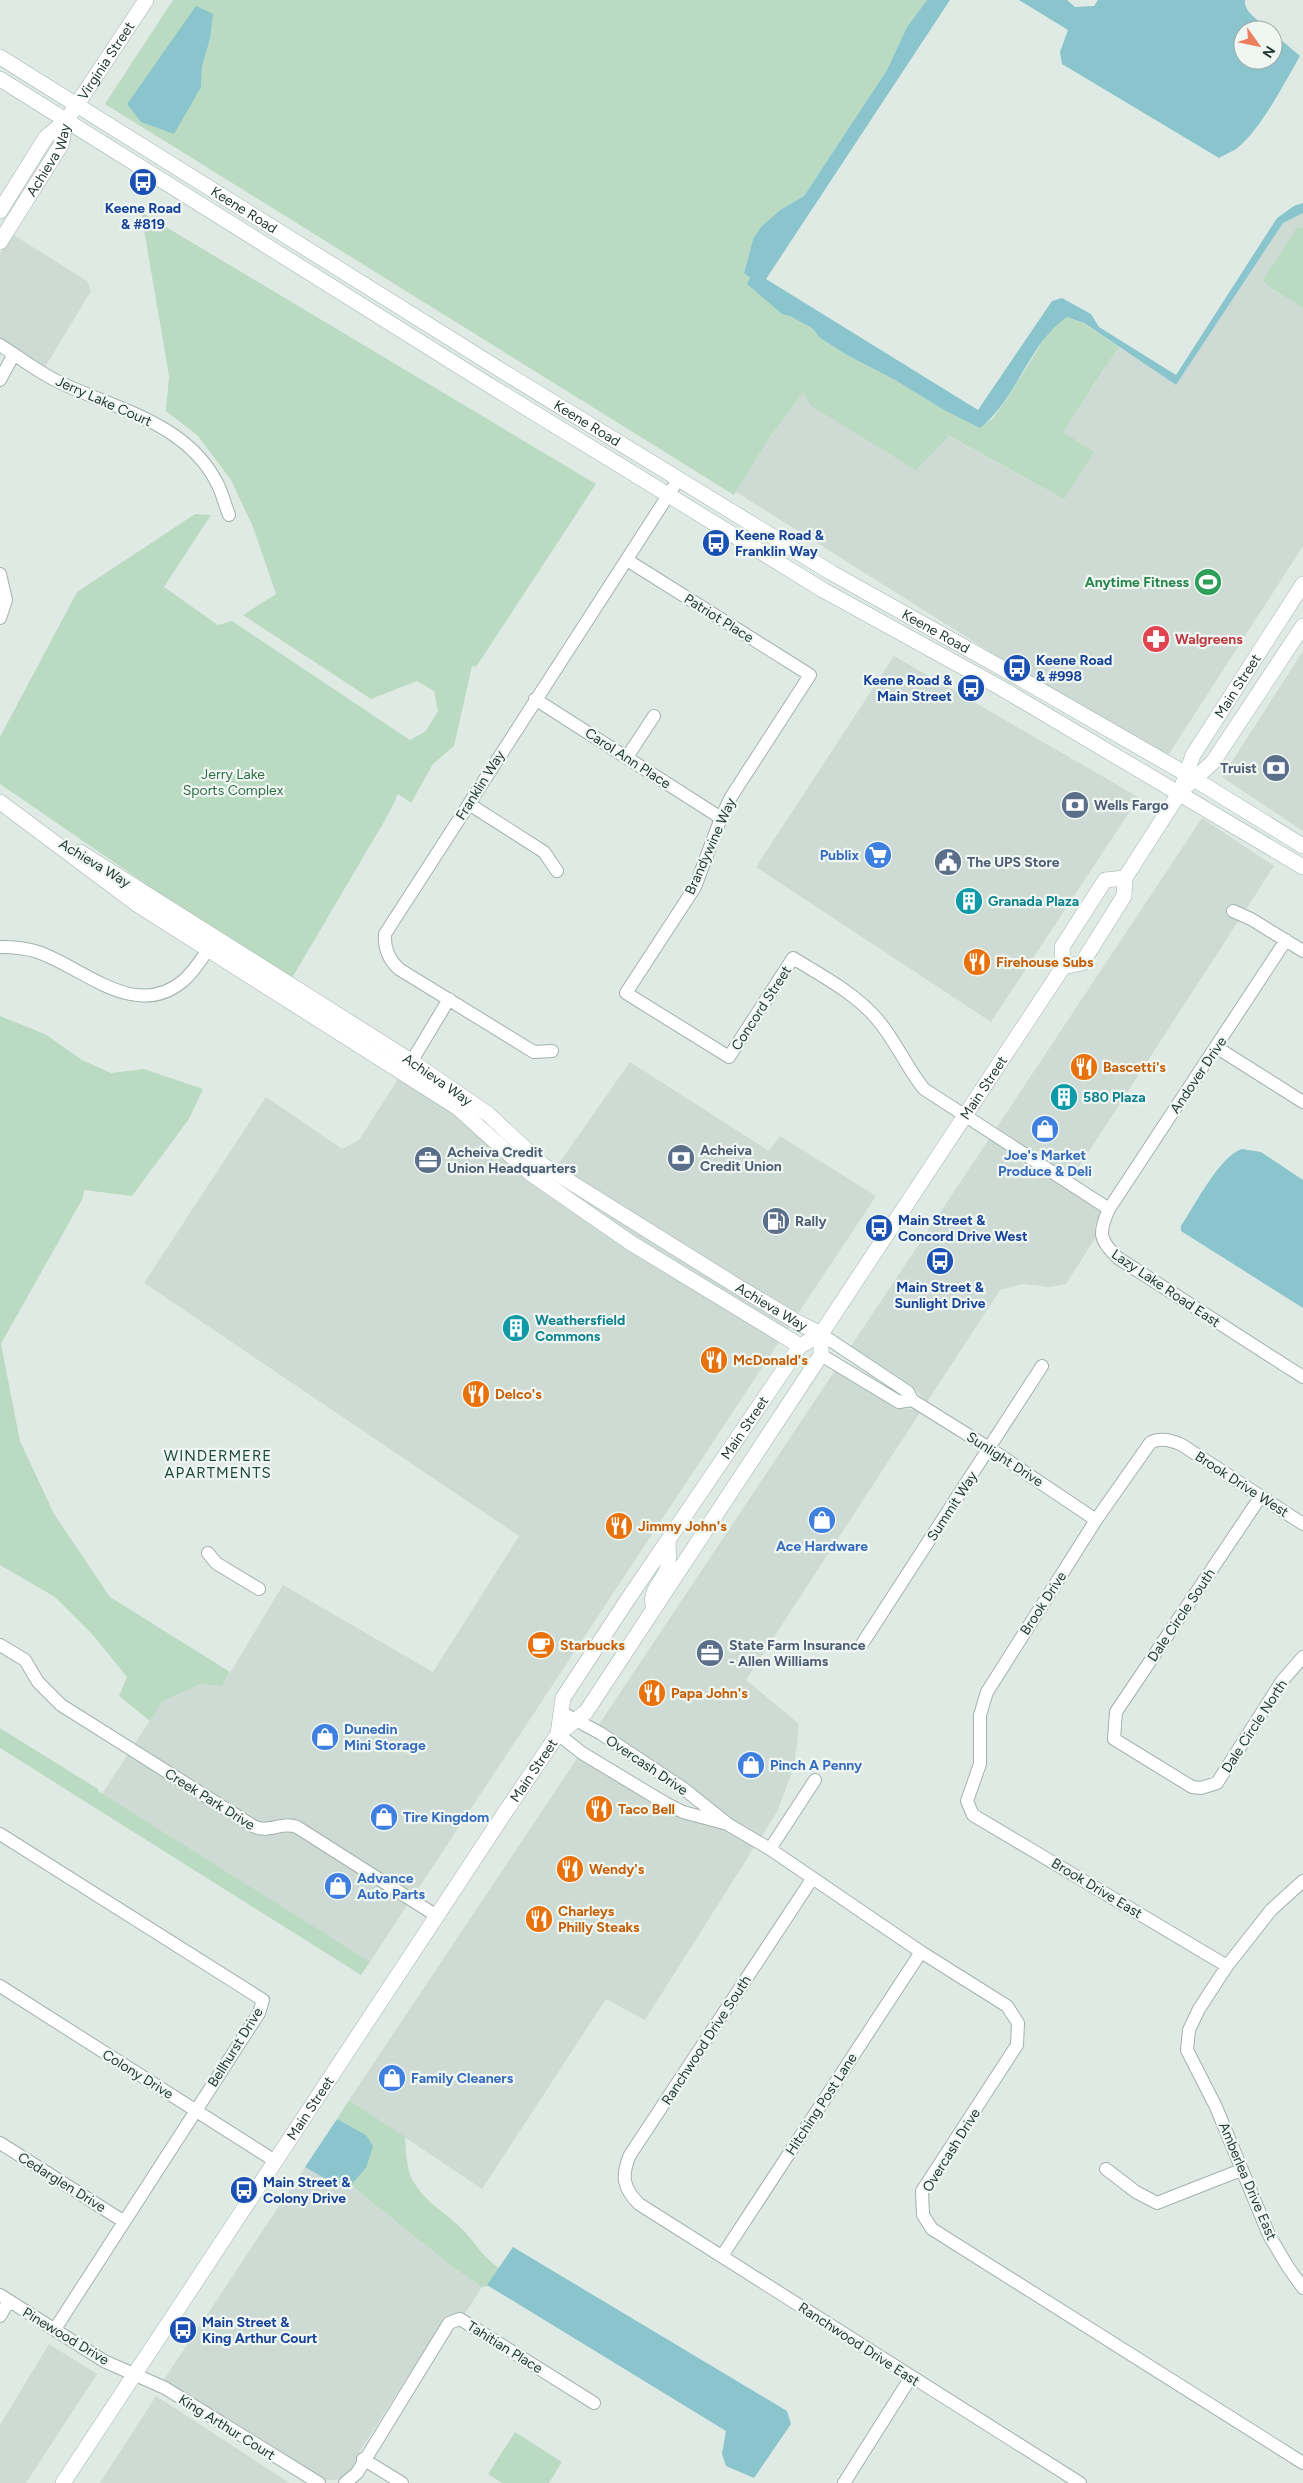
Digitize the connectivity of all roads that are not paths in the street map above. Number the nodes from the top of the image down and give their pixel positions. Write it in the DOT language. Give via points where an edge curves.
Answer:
graph roads {
  1 [pos="146,0"];
  2 [pos="0,57"];
  3 [pos="0,79"];
  4 [pos="76,105"];
  5 [pos="66,121"];
  6 [pos="0,211"];
  7 [pos="0,242"];
  8 [pos="0,345"];
  9 [pos="14,354"];
  10 [pos="0,380"];
  11 [pos="678,480"];
  12 [pos="668,495"];
  13 [pos="229,515"];
  14 [pos="627,560"];
  15 [pos="0,574"];
  16 [pos="1303,584"];
  17 [pos="0,618"];
  18 [pos="1303,626"];
  19 [pos="810,675"];
  20 [pos="535,699"];
  21 [pos="654,716"];
  22 [pos="627,757"];
  23 [pos="1190,777"];
  24 [pos="1180,792"];
  25 [pos="0,802"];
  26 [pos="468,804"];
  27 [pos="721,818"];
  28 [pos="45,834"];
  29 [pos="1303,846"];
  30 [pos="1303,867"];
  31 [pos="557,871"];
  32 [pos="1124,878"];
  33 [pos="1233,911"];
  34 [pos="216,938"];
  35 [pos="1286,940"];
  36 [pos="0,947"];
  37 [pos="207,950"];
  38 [pos="1303,951"];
  39 [pos="1064,967"];
  40 [pos="449,999"];
  41 [pos="1216,1047"];
  42 [pos="552,1051"];
  43 [pos="729,1057"];
  44 [pos="411,1061"];
  45 [pos="405,1076"];
  46 [pos="1303,1102"];
  47 [pos="965,1117"];
  48 [pos="1109,1209"];
  49 [pos="821,1334"];
  50 [pos="800,1346"];
  51 [pos="821,1356"];
  52 [pos="1042,1366"];
  53 [pos="1303,1377"];
  54 [pos="912,1400"];
  55 [pos="1182,1445"];
  56 [pos="989,1448"];
  57 [pos="1261,1496"];
  58 [pos="1096,1520"];
  59 [pos="1303,1524"];
  60 [pos="668,1541"];
  61 [pos="208,1553"];
  62 [pos="259,1589"];
  63 [pos="654,1610"];
  64 [pos="862,1644"];
  65 [pos="0,1645"];
  66 [pos="1303,1657"];
  67 [pos="561,1712"];
  68 [pos="576,1720"];
  69 [pos="558,1734"];
  70 [pos="815,1780"];
  71 [pos="1201,1788"];
  72 [pos="969,1808"];
  73 [pos="729,1825"];
  74 [pos="0,1834"];
  75 [pos="770,1848"];
  76 [pos="812,1879"];
  77 [pos="1303,1881"];
  78 [pos="437,1916"];
  79 [pos="920,1952"];
  80 [pos="1227,1966"];
  81 [pos="0,1986"];
  82 [pos="195,2110"];
  83 [pos="0,2143"];
  84 [pos="275,2161"];
  85 [pos="1106,2169"];
  86 [pos="1241,2170"];
  87 [pos="639,2204"];
  88 [pos="123,2221"];
  89 [pos="722,2256"];
  90 [pos="1303,2288"];
  91 [pos="5,2298"];
  92 [pos="0,2316"];
  93 [pos="55,2329"];
  94 [pos="134,2374"];
  95 [pos="911,2377"];
  96 [pos="594,2403"];
  97 [pos="363,2459"];
  98 [pos="1303,2463"];
  99 [pos="63,2483"];
  100 [pos="319,2483"];
  101 [pos="345,2483"];
  102 [pos="402,2483"];
  103 [pos="844,2483"];
  104 [pos="1080,2483"];
  1 -- 4 [label="main road, Virginia Street"];
  2 -- 4 [label="main road, Keene Road"];
  3 -- 5 [label="main road, Keene Road"];
  4 -- 5 [label="main road, Virginia Street"];
  4 -- 11 [label="main road, Keene Road"];
  5 -- 6 [label="main road, Achieva Way" via="46,137"];
  5 -- 7 [label="main road, Achieva Way" via="61,145"];
  5 -- 12 [label="main road, Keene Road"];
  8 -- 9 [label="street, Jerry Lake Court"];
  9 -- 10 [label="street"];
  9 -- 13 [label="street, Jerry Lake Court" via="58,381 138,414 193,449 217,482"];
  11 -- 12 [label="street, Franklin Way"];
  11 -- 23 [label="main road, Keene Road" via="832,573"];
  12 -- 14 [label="street, Franklin Way"];
  12 -- 24 [label="main road, Keene Road" via="823,590 931,648"];
  14 -- 19 [label="street, Patriot Place"];
  14 -- 20 [label="street, Franklin Way"];
  15 -- 17 [label="street" via="6,600"];
  16 -- 23 [label="main road, Main Street" via="1193,755"];
  18 -- 23 [label="main road, Main Street" via="1213,762"];
  19 -- 27 [label="street, Brandywine Way" via="731,797"];
  20 -- 22 [label="street, Carol Ann Place"];
  20 -- 26 [label="street, Franklin Way"];
  21 -- 22 [label="street"];
  22 -- 27 [label="street, Carol Ann Place"];
  23 -- 24 [label="main road, Main Street"];
  23 -- 29 [label="main road, Keene Road"];
  24 -- 30 [label="main road, Keene Road"];
  24 -- 32 [label="main road, Main Street"];
  25 -- 28 [label="main road, Achieva Way"];
  26 -- 31 [label="street" via="544,852"];
  26 -- 40 [label="street, Franklin Way" via="385,934 386,950 393,963"];
  27 -- 43 [label="street, Brandywine Way" via="694,886 626,993"];
  28 -- 34 [label="main road, Achieva Way" via="72,847"];
  28 -- 37 [label="main road, Achieva Way" via="67,854 138,905"];
  32 -- 39 [label="main road, Main Street" via="1124,896 1082,963"];
  32 -- 39 [label="main road" via="1104,880 1062,948"];
  33 -- 35 [label="street"];
  34 -- 37 [label="street"];
  34 -- 44 [label="main road, Achieva Way"];
  35 -- 38 [label="street"];
  35 -- 41 [label="street, Andover Drive"];
  36 -- 37 [label="street" via="39,952 115,990 153,996 170,991 184,980"];
  37 -- 45 [label="main road, Achieva Way" via="361,1045"];
  39 -- 47 [label="main road, Main Street"];
  40 -- 42 [label="street, Franklin Way" via="529,1050"];
  40 -- 44 [label="street"];
  41 -- 46 [label="street"];
  41 -- 48 [label="street, Andover Drive"];
  43 -- 47 [label="street, Concord Street" via="793,958 858,1000 892,1039 924,1089"];
  44 -- 45 [label="street"];
  44 -- 49 [label="main road, Achieva Way" via="488,1114 543,1165 732,1283"];
  45 -- 50 [label="main road, Achieva Way" via="458,1108 530,1173 631,1243"];
  47 -- 48 [label="street"];
  47 -- 49 [label="main road, Main Street"];
  48 -- 53 [label="street, Lazy Lake Road East" via="1100,1228 1107,1248 1118,1258"];
  49 -- 50 [label="main road, Main Street"];
  49 -- 51 [label="main road"];
  49 -- 54 [label="street, Sunlight Drive" via="908,1392"];
  50 -- 51 [label="main road, Achieva Way"];
  50 -- 60 [label="main road, Main Street"];
  51 -- 54 [label="street, Sunlight Drive" via="899,1402"];
  51 -- 63 [label="main road, Main Street"];
  52 -- 56 [label="street, Summit Way"];
  54 -- 56 [label="street, Sunlight Drive"];
  55 -- 57 [label="street, Brook Drive West"];
  55 -- 58 [label="street, Brook Drive" via="1167,1440 1150,1443"];
  56 -- 58 [label="street, Sunlight Drive"];
  56 -- 64 [label="street, Summit Way"];
  57 -- 59 [label="street, Brook Drive West"];
  57 -- 71 [label="street, Dale Circle South" via="1116,1712 1114,1739 1192,1787"];
  58 -- 72 [label="street, Brook Drive" via="987,1692 980,1714 980,1764 968,1797"];
  60 -- 63 [label="main road" via="669,1559 652,1598"];
  60 -- 67 [label="main road, Main Street" via="563,1698"];
  61 -- 62 [label="street" via="216,1563"];
  63 -- 68 [label="main road, Main Street" via="586,1712"];
  65 -- 78 [label="street, Creek Park Drive" via="25,1660 38,1682 70,1710 253,1826 265,1830 286,1824 296,1827"];
  66 -- 71 [label="street, Dale Circle North" via="1282,1681 1217,1782"];
  67 -- 68 [label="street, Overcash Drive"];
  67 -- 69 [label="main road, Main Street"];
  68 -- 69 [label="main road, Main Street"];
  68 -- 73 [label="street, Overcash Drive" via="684,1789"];
  69 -- 73 [label="street, Overcash Drive" via="582,1753 665,1803"];
  69 -- 78 [label="main road, Main Street"];
  70 -- 75 [label="street"];
  72 -- 80 [label="street, Brook Drive East" via="976,1817"];
  73 -- 75 [label="street, Overcash Drive"];
  74 -- 82 [label="street, Bellhurst Drive" via="263,2000 259,2013"];
  75 -- 76 [label="street, Overcash Drive"];
  76 -- 79 [label="street, Overcash Drive"];
  76 -- 87 [label="street, Ranchwood Drive South" via="630,2155 624,2170 625,2182 630,2195"];
  77 -- 80 [label="street, Amberlea Drive East" via="1271,1910"];
  78 -- 84 [label="main road, Main Street"];
  79 -- 89 [label="street, Hitching Post Lane"];
  79 -- 98 [label="street, Overcash Drive" via="1007,2006 1014,2014 1019,2029 1014,2051 922,2191 924,2215 932,2229"];
  80 -- 86 [label="street, Amberlea Drive East" via="1199,2009 1189,2030 1187,2050 1216,2107"];
  81 -- 82 [label="street, Colony Drive"];
  82 -- 84 [label="street, Colony Drive"];
  82 -- 88 [label="street, Bellhurst Drive"];
  83 -- 88 [label="street, Cedarglen Drive"];
  84 -- 94 [label="main road, Main Street"];
  85 -- 86 [label="street" via="1136,2192 1157,2202"];
  86 -- 90 [label="street, Amberlea Drive East" via="1269,2234"];
  87 -- 89 [label="street, Ranchwood Drive East"];
  88 -- 93 [label="street, Bellhurst Drive"];
  89 -- 95 [label="street, Ranchwood Drive East"];
  91 -- 92 [label="street"];
  91 -- 93 [label="street, Pinewood Drive"];
  93 -- 94 [label="street, Pinewood Drive" via="104,2361"];
  94 -- 99 [label="main road, Main Street"];
  94 -- 100 [label="street, King Arthur Court" via="165,2388"];
  95 -- 103 [label="street"];
  95 -- 104 [label="street, Ranchwood Drive East"];
  96 -- 97 [label="street, Tahitian Place" via="460,2319 449,2323"];
  97 -- 101 [label="street" via="357,2473"];
  97 -- 102 [label="street"];
}
